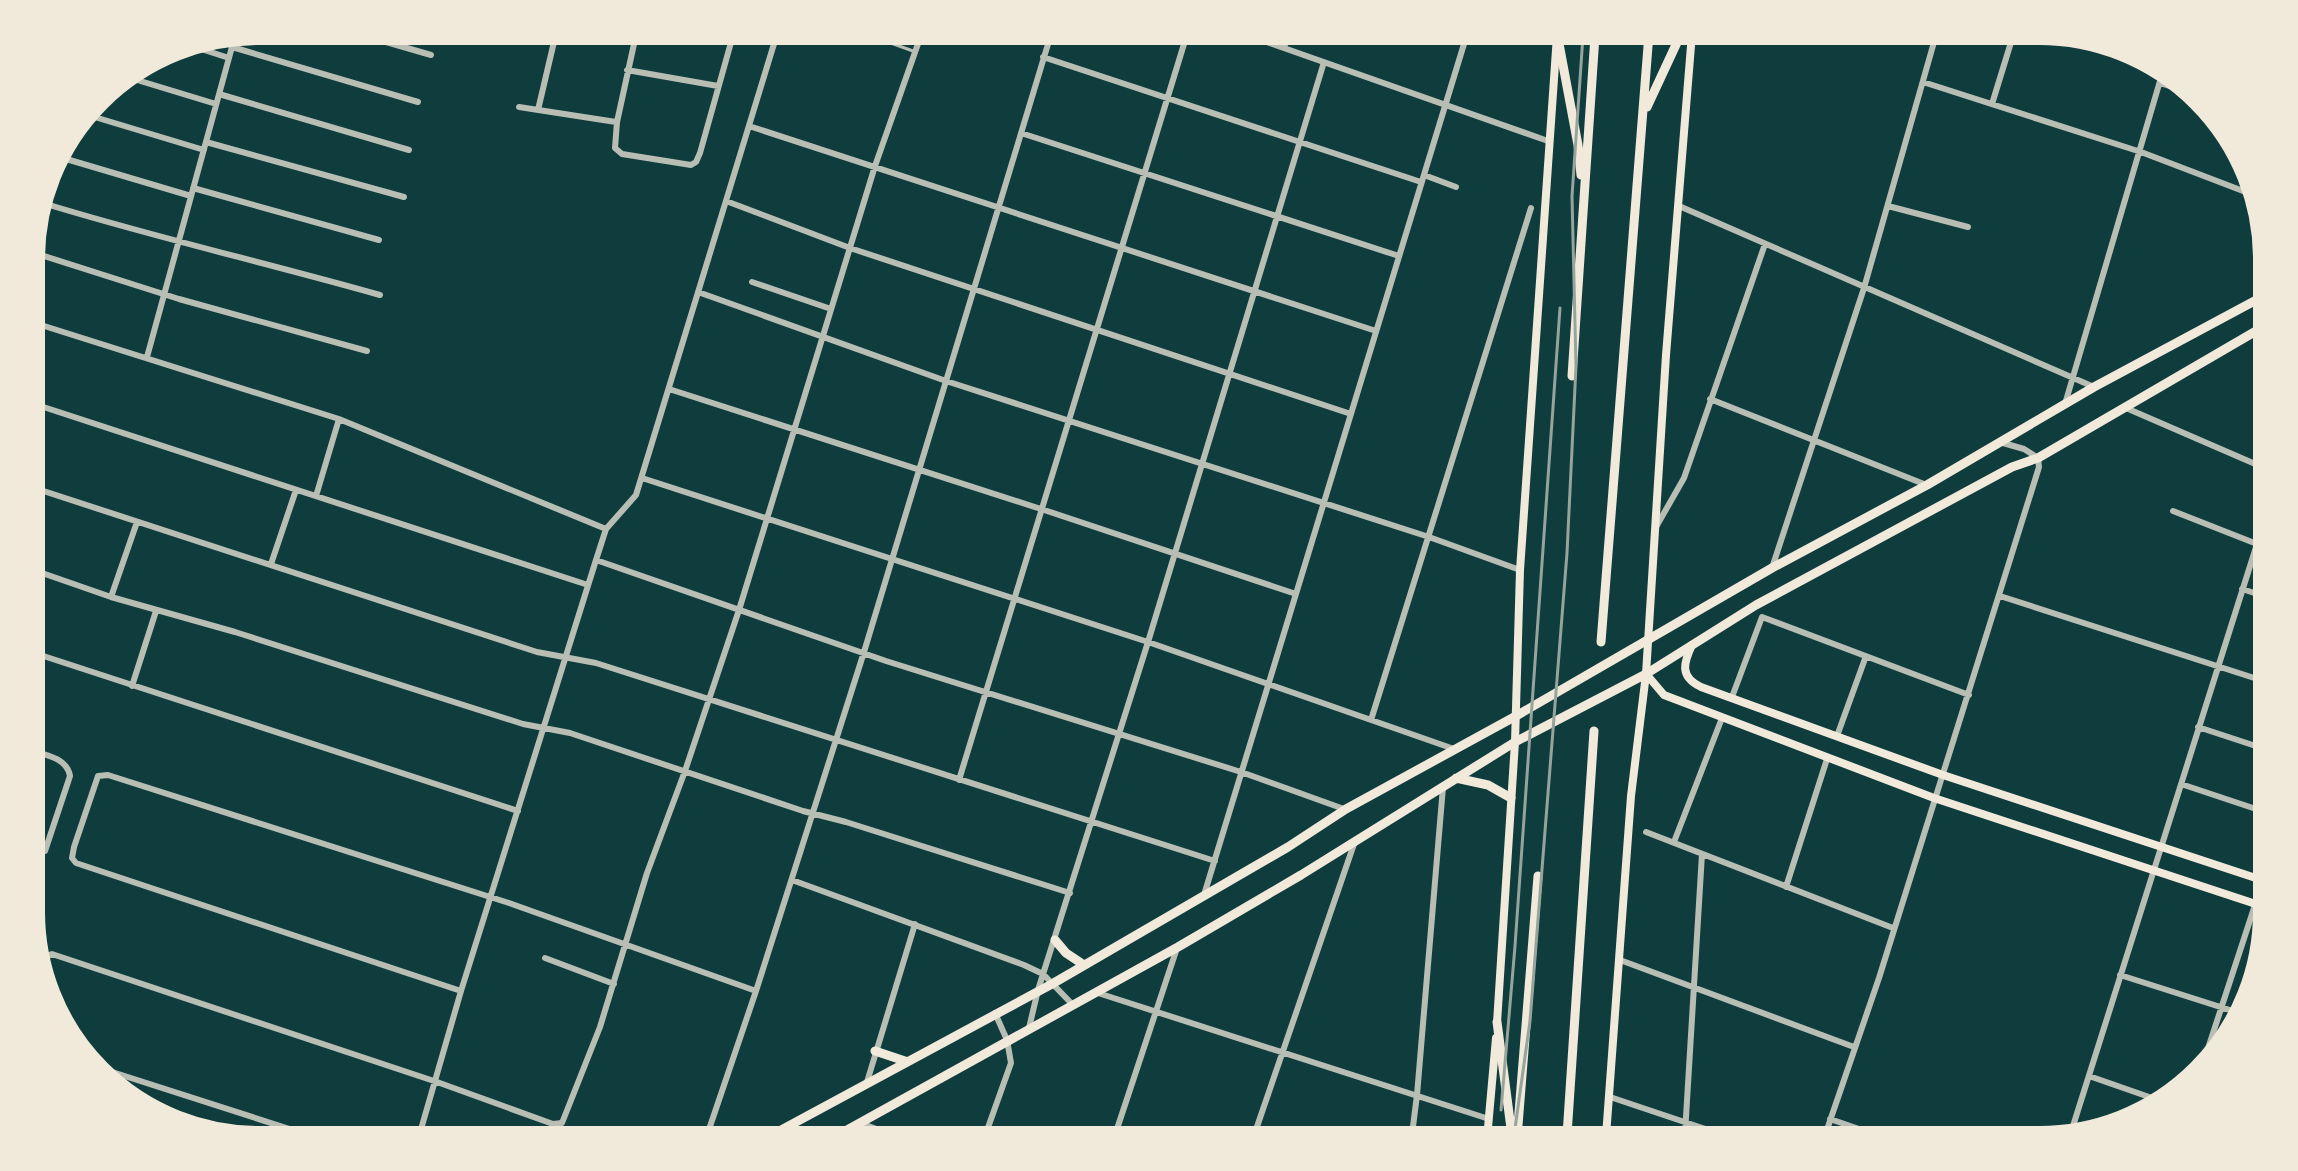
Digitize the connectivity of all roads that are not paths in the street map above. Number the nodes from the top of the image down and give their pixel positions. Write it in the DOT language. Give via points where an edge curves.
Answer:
graph roads {
  1 [pos="384,42"];
  2 [pos="554,42"];
  3 [pos="634,42"];
  4 [pos="731,42"];
  5 [pos="775,42"];
  6 [pos="888,42"];
  7 [pos="919,42"];
  8 [pos="1048,42"];
  9 [pos="1184,42"];
  10 [pos="1267,42"];
  11 [pos="1286,42"];
  12 [pos="1464,42"];
  13 [pos="1557,42"];
  14 [pos="1561,42"];
  15 [pos="1595,42"];
  16 [pos="1648,42"];
  17 [pos="1679,42"];
  18 [pos="1689,42"];
  19 [pos="1935,42"];
  20 [pos="2011,42"];
  21 [pos="233,44"];
  22 [pos="232,47"];
  23 [pos="1284,48"];
  24 [pos="204,50"];
  25 [pos="915,52"];
  26 [pos="431,56"];
  27 [pos="1043,57"];
  28 [pos="229,58"];
  29 [pos="1324,62"];
  30 [pos="627,70"];
  31 [pos="137,80"];
  32 [pos="1923,82"];
  33 [pos="2160,83"];
  34 [pos="718,86"];
  35 [pos="2168,86"];
  36 [pos="219,94"];
  37 [pos="1167,98"];
  38 [pos="418,102"];
  39 [pos="216,104"];
  40 [pos="1992,104"];
  41 [pos="1444,105"];
  42 [pos="519,107"];
  43 [pos="538,110"];
  44 [pos="95,117"];
  45 [pos="617,122"];
  46 [pos="749,126"];
  47 [pos="1021,134"];
  48 [pos="1640,135"];
  49 [pos="1300,140"];
  50 [pos="1550,142"];
  51 [pos="205,146"];
  52 [pos="409,150"];
  53 [pos="2141,152"];
  54 [pos="67,159"];
  55 [pos="875,166"];
  56 [pos="1143,174"];
  57 [pos="1423,178"];
  58 [pos="1456,187"];
  59 [pos="192,192"];
  60 [pos="2245,193"];
  61 [pos="404,197"];
  62 [pos="726,201"];
  63 [pos="49,205"];
  64 [pos="1678,205"];
  65 [pos="1888,206"];
  66 [pos="1583,207"];
  67 [pos="999,208"];
  68 [pos="1531,208"];
  69 [pos="1277,216"];
  70 [pos="1968,226"];
  71 [pos="379,240"];
  72 [pos="178,242"];
  73 [pos="1765,244"];
  74 [pos="1121,247"];
  75 [pos="850,248"];
  76 [pos="42,255"];
  77 [pos="1399,256"];
  78 [pos="752,282"];
  79 [pos="1864,288"];
  80 [pos="975,290"];
  81 [pos="698,292"];
  82 [pos="1254,292"];
  83 [pos="164,295"];
  84 [pos="380,295"];
  85 [pos="2256,300"];
  86 [pos="831,309"];
  87 [pos="42,325"];
  88 [pos="1097,329"];
  89 [pos="2256,331"];
  90 [pos="1376,332"];
  91 [pos="822,338"];
  92 [pos="367,351"];
  93 [pos="147,357"];
  94 [pos="1230,374"];
  95 [pos="1572,376"];
  96 [pos="2072,377"];
  97 [pos="946,381"];
  98 [pos="2094,387"];
  99 [pos="669,389"];
  100 [pos="1710,399"];
  101 [pos="2065,404"];
  102 [pos="42,407"];
  103 [pos="2126,408"];
  104 [pos="1351,414"];
  105 [pos="339,419"];
  106 [pos="1069,420"];
  107 [pos="793,430"];
  108 [pos="1814,441"];
  109 [pos="2000,442"];
  110 [pos="2038,458"];
  111 [pos="1202,462"];
  112 [pos="2256,465"];
  113 [pos="919,470"];
  114 [pos="642,478"];
  115 [pos="1927,485"];
  116 [pos="296,490"];
  117 [pos="42,491"];
  118 [pos="316,496"];
  119 [pos="1324,502"];
  120 [pos="1041,509"];
  121 [pos="2173,511"];
  122 [pos="766,520"];
  123 [pos="137,522"];
  124 [pos="606,530"];
  125 [pos="1654,530"];
  126 [pos="1429,537"];
  127 [pos="2256,544"];
  128 [pos="2256,547"];
  129 [pos="1173,552"];
  130 [pos="596,560"];
  131 [pos="891,561"];
  132 [pos="272,564"];
  133 [pos="1772,568"];
  134 [pos="1520,570"];
  135 [pos="42,573"];
  136 [pos="588,585"];
  137 [pos="2242,589"];
  138 [pos="2256,594"];
  139 [pos="1296,595"];
  140 [pos="2000,596"];
  141 [pos="111,597"];
  142 [pos="1014,601"];
  143 [pos="739,610"];
  144 [pos="156,611"];
  145 [pos="1648,640"];
  146 [pos="1148,642"];
  147 [pos="1601,642"];
  148 [pos="1692,644"];
  149 [pos="864,652"];
  150 [pos="42,656"];
  151 [pos="1866,656"];
  152 [pos="566,658"];
  153 [pos="2218,667"];
  154 [pos="1646,674"];
  155 [pos="2256,679"];
  156 [pos="1268,683"];
  157 [pos="132,686"];
  158 [pos="987,691"];
  159 [pos="1969,695"];
  160 [pos="1732,697"];
  161 [pos="708,699"];
  162 [pos="1516,716"];
  163 [pos="1722,718"];
  164 [pos="1371,720"];
  165 [pos="2198,727"];
  166 [pos="544,729"];
  167 [pos="1594,731"];
  168 [pos="1120,733"];
  169 [pos="1837,736"];
  170 [pos="836,740"];
  171 [pos="1516,742"];
  172 [pos="2256,746"];
  173 [pos="1454,749"];
  174 [pos="42,755"];
  175 [pos="1827,759"];
  176 [pos="685,771"];
  177 [pos="1241,772"];
  178 [pos="1943,775"];
  179 [pos="1456,778"];
  180 [pos="959,780"];
  181 [pos="2181,784"];
  182 [pos="1443,787"];
  183 [pos="1934,798"];
  184 [pos="1511,799"];
  185 [pos="1346,809"];
  186 [pos="2256,810"];
  187 [pos="518,811"];
  188 [pos="813,814"];
  189 [pos="1092,824"];
  190 [pos="1646,832"];
  191 [pos="1355,840"];
  192 [pos="1675,842"];
  193 [pos="2162,849"];
  194 [pos="42,850"];
  195 [pos="1702,854"];
  196 [pos="1215,861"];
  197 [pos="2155,870"];
  198 [pos="1538,876"];
  199 [pos="2256,878"];
  200 [pos="792,880"];
  201 [pos="1786,887"];
  202 [pos="1070,893"];
  203 [pos="1204,896"];
  204 [pos="491,898"];
  205 [pos="2255,904"];
  206 [pos="915,924"];
  207 [pos="1893,928"];
  208 [pos="1055,940"];
  209 [pos="625,944"];
  210 [pos="1178,947"];
  211 [pos="47,954"];
  212 [pos="545,958"];
  213 [pos="1619,961"];
  214 [pos="1084,965"];
  215 [pos="1043,974"];
  216 [pos="2120,975"];
  217 [pos="614,983"];
  218 [pos="1052,984"];
  219 [pos="1695,987"];
  220 [pos="461,991"];
  221 [pos="1038,991"];
  222 [pos="756,992"];
  223 [pos="1093,992"];
  224 [pos="1072,1004"];
  225 [pos="2221,1007"];
  226 [pos="1157,1011"];
  227 [pos="2232,1011"];
  228 [pos="994,1013"];
  229 [pos="1497,1022"];
  230 [pos="1029,1028"];
  231 [pos="1007,1040"];
  232 [pos="1854,1047"];
  233 [pos="2208,1047"];
  234 [pos="875,1051"];
  235 [pos="1282,1051"];
  236 [pos="905,1061"];
  237 [pos="113,1072"];
  238 [pos="2089,1076"];
  239 [pos="437,1082"];
  240 [pos="867,1082"];
  241 [pos="1417,1095"];
  242 [pos="1610,1097"];
  243 [pos="2150,1098"];
  244 [pos="1489,1119"];
  245 [pos="1830,1119"];
  246 [pos="1686,1121"];
  247 [pos="860,1123"];
  248 [pos="556,1124"];
  249 [pos="2073,1126"];
  250 [pos="290,1129"];
  251 [pos="422,1129"];
  252 [pos="554,1129"];
  253 [pos="709,1129"];
  254 [pos="782,1129"];
  255 [pos="849,1129"];
  256 [pos="876,1129"];
  257 [pos="988,1129"];
  258 [pos="1117,1129"];
  259 [pos="1256,1129"];
  260 [pos="1412,1129"];
  261 [pos="1488,1129"];
  262 [pos="1512,1129"];
  263 [pos="1517,1129"];
  264 [pos="1567,1129"];
  265 [pos="1607,1129"];
  266 [pos="1685,1129"];
  267 [pos="1709,1129"];
  268 [pos="1827,1129"];
  269 [pos="1857,1129"];
  1 -- 26 [label="street"];
  2 -- 43 [label="street"];
  3 -- 30 [label="street"];
  4 -- 34 [label="street"];
  5 -- 46 [label="street"];
  6 -- 25 [label="lane"];
  7 -- 25 [label="street"];
  8 -- 27 [label="street"];
  9 -- 37 [label="street"];
  10 -- 23 [label="street"];
  11 -- 23 [label="street"];
  12 -- 41 [label="street"];
  13 -- 50 [label="main road"];
  14 -- 66 [label="highway"];
  15 -- 66 [label="highway"];
  16 -- 48 [label="highway"];
  17 -- 48 [label="highway"];
  18 -- 64 [label="main road"];
  19 -- 32 [label="street"];
  20 -- 40 [label="street"];
  21 -- 22 [label="street"];
  22 -- 28 [label="street"];
  22 -- 38 [label="street"];
  23 -- 29 [label="street"];
  24 -- 28 [label="street"];
  25 -- 55 [label="street"];
  27 -- 37 [label="street"];
  27 -- 47 [label="street"];
  28 -- 36 [label="street"];
  29 -- 41 [label="street"];
  29 -- 49 [label="street"];
  30 -- 34 [label="street"];
  30 -- 45 [label="street"];
  31 -- 39 [label="street"];
  32 -- 40 [label="street"];
  32 -- 65 [label="street"];
  33 -- 35 [label="street"];
  33 -- 53 [label="street"];
  34 -- 45 [label="street" via="695,164 618,152"];
  36 -- 39 [label="street"];
  36 -- 52 [label="street"];
  37 -- 49 [label="street"];
  37 -- 56 [label="street"];
  39 -- 51 [label="street"];
  40 -- 53 [label="street"];
  41 -- 50 [label="street"];
  41 -- 57 [label="street"];
  42 -- 43 [label="street"];
  43 -- 45 [label="street"];
  44 -- 51 [label="street"];
  46 -- 55 [label="street"];
  46 -- 62 [label="street"];
  47 -- 56 [label="street"];
  47 -- 67 [label="street"];
  48 -- 147 [label="highway"];
  49 -- 57 [label="street"];
  49 -- 69 [label="street"];
  50 -- 134 [label="main road"];
  51 -- 59 [label="street"];
  51 -- 61 [label="street"];
  53 -- 60 [label="street"];
  53 -- 96 [label="street"];
  54 -- 59 [label="street"];
  55 -- 67 [label="street"];
  55 -- 75 [label="street"];
  56 -- 69 [label="street"];
  56 -- 74 [label="street"];
  57 -- 58 [label="street"];
  57 -- 77 [label="street"];
  59 -- 71 [label="street"];
  59 -- 72 [label="street"];
  62 -- 75 [label="street"];
  62 -- 81 [label="street"];
  63 -- 72 [label="street"];
  64 -- 73 [label="street"];
  64 -- 125 [label="main road"];
  65 -- 70 [label="street"];
  65 -- 79 [label="street"];
  66 -- 95 [label="highway"];
  67 -- 74 [label="street"];
  67 -- 80 [label="street"];
  68 -- 126 [label="street"];
  69 -- 77 [label="street"];
  69 -- 82 [label="street"];
  72 -- 83 [label="street"];
  72 -- 84 [label="street"];
  73 -- 79 [label="street"];
  73 -- 100 [label="street"];
  74 -- 82 [label="street"];
  74 -- 88 [label="street"];
  75 -- 80 [label="street"];
  75 -- 86 [label="street"];
  76 -- 83 [label="street"];
  77 -- 90 [label="street"];
  78 -- 86 [label="street"];
  79 -- 96 [label="street"];
  79 -- 108 [label="street"];
  80 -- 88 [label="street"];
  80 -- 97 [label="street"];
  81 -- 91 [label="street"];
  81 -- 99 [label="street"];
  82 -- 90 [label="street"];
  82 -- 94 [label="street"];
  83 -- 92 [label="street"];
  83 -- 93 [label="street"];
  85 -- 98 [label="highway"];
  86 -- 91 [label="street"];
  87 -- 93 [label="street"];
  88 -- 94 [label="street"];
  88 -- 106 [label="street"];
  89 -- 103 [label="highway"];
  90 -- 104 [label="street"];
  91 -- 97 [label="street"];
  91 -- 107 [label="street"];
  93 -- 105 [label="street"];
  94 -- 104 [label="street"];
  94 -- 111 [label="street"];
  96 -- 98 [label="street"];
  96 -- 101 [label="street"];
  97 -- 106 [label="street"];
  97 -- 113 [label="street"];
  98 -- 101 [label="highway"];
  99 -- 107 [label="street"];
  99 -- 114 [label="street"];
  100 -- 108 [label="street"];
  100 -- 125 [label="street" via="1684,478"];
  101 -- 109 [label="highway"];
  102 -- 116 [label="street"];
  103 -- 110 [label="highway"];
  103 -- 112 [label="street"];
  104 -- 119 [label="street"];
  105 -- 118 [label="street"];
  105 -- 124 [label="street"];
  106 -- 111 [label="street"];
  106 -- 120 [label="street"];
  107 -- 113 [label="street"];
  107 -- 122 [label="street"];
  108 -- 115 [label="street"];
  108 -- 133 [label="street"];
  109 -- 110 [label="street"];
  109 -- 115 [label="highway"];
  110 -- 140 [label="street"];
  110 -- 148 [label="highway"];
  111 -- 119 [label="street"];
  111 -- 129 [label="street"];
  113 -- 120 [label="street"];
  113 -- 131 [label="street"];
  114 -- 122 [label="street"];
  114 -- 124 [label="street" via="635,499"];
  115 -- 133 [label="highway"];
  116 -- 118 [label="street"];
  116 -- 132 [label="street"];
  117 -- 123 [label="street"];
  118 -- 136 [label="street"];
  119 -- 126 [label="street"];
  119 -- 139 [label="street"];
  120 -- 129 [label="street"];
  120 -- 142 [label="street"];
  121 -- 127 [label="street"];
  122 -- 131 [label="street"];
  122 -- 143 [label="street"];
  123 -- 132 [label="street"];
  123 -- 141 [label="street"];
  124 -- 130 [label="street"];
  125 -- 145 [label="main road"];
  126 -- 134 [label="street"];
  126 -- 164 [label="street"];
  128 -- 137 [label="street"];
  129 -- 139 [label="street"];
  129 -- 146 [label="street"];
  130 -- 136 [label="street"];
  130 -- 143 [label="street"];
  131 -- 142 [label="street"];
  131 -- 149 [label="street"];
  132 -- 152 [label="street"];
  133 -- 145 [label="highway"];
  134 -- 162 [label="main road"];
  135 -- 141 [label="street"];
  136 -- 152 [label="street"];
  137 -- 138 [label="street"];
  137 -- 153 [label="street"];
  139 -- 156 [label="street"];
  140 -- 153 [label="street"];
  140 -- 159 [label="street"];
  141 -- 144 [label="street"];
  142 -- 146 [label="street"];
  142 -- 158 [label="street"];
  143 -- 149 [label="street"];
  143 -- 161 [label="street"];
  144 -- 157 [label="street"];
  144 -- 166 [label="street"];
  145 -- 154 [label="main road"];
  145 -- 162 [label="highway"];
  146 -- 156 [label="street"];
  146 -- 168 [label="street"];
  148 -- 154 [label="highway"];
  148 -- 160 [label="main road" via="1684,663 1689,680"];
  149 -- 158 [label="street"];
  149 -- 170 [label="street"];
  150 -- 157 [label="street"];
  151 -- 159 [label="street"];
  151 -- 160 [label="street" via="1762,616"];
  151 -- 169 [label="street"];
  152 -- 161 [label="street"];
  152 -- 166 [label="street"];
  153 -- 155 [label="street"];
  153 -- 165 [label="street"];
  154 -- 163 [label="main road" via="1664,695"];
  154 -- 171 [label="highway"];
  154 -- 213 [label="main road"];
  156 -- 164 [label="street"];
  156 -- 177 [label="street"];
  157 -- 187 [label="street"];
  158 -- 168 [label="street"];
  158 -- 180 [label="street"];
  159 -- 178 [label="street"];
  160 -- 169 [label="main road"];
  161 -- 170 [label="street"];
  161 -- 176 [label="street"];
  162 -- 171 [label="main road"];
  162 -- 173 [label="highway"];
  163 -- 175 [label="main road"];
  163 -- 192 [label="street"];
  164 -- 173 [label="street"];
  165 -- 172 [label="street"];
  165 -- 181 [label="street"];
  166 -- 176 [label="street"];
  166 -- 187 [label="street"];
  167 -- 264 [label="highway"];
  168 -- 177 [label="street"];
  168 -- 189 [label="street"];
  169 -- 178 [label="main road"];
  170 -- 180 [label="street"];
  170 -- 188 [label="street"];
  171 -- 179 [label="highway"];
  171 -- 184 [label="main road"];
  173 -- 185 [label="highway"];
  174 -- 194 [label="street" via="70,770"];
  175 -- 183 [label="main road"];
  175 -- 201 [label="street"];
  176 -- 188 [label="street"];
  176 -- 209 [label="street"];
  177 -- 185 [label="street"];
  177 -- 196 [label="street"];
  178 -- 183 [label="street"];
  178 -- 193 [label="main road"];
  179 -- 182 [label="highway"];
  179 -- 184 [label="highway"];
  180 -- 189 [label="street"];
  181 -- 186 [label="street"];
  181 -- 193 [label="street"];
  182 -- 191 [label="highway"];
  182 -- 241 [label="street"];
  183 -- 197 [label="main road"];
  183 -- 207 [label="street"];
  184 -- 229 [label="main road"];
  185 -- 203 [label="highway"];
  187 -- 204 [label="street"];
  188 -- 200 [label="street"];
  188 -- 202 [label="street"];
  189 -- 196 [label="street"];
  189 -- 202 [label="street"];
  190 -- 192 [label="street"];
  191 -- 210 [label="highway"];
  191 -- 235 [label="street"];
  192 -- 195 [label="street"];
  193 -- 197 [label="street"];
  193 -- 199 [label="main road"];
  195 -- 201 [label="street"];
  195 -- 219 [label="street"];
  196 -- 203 [label="street"];
  197 -- 205 [label="main road"];
  197 -- 216 [label="street"];
  198 -- 263 [label="highway"];
  200 -- 206 [label="street"];
  200 -- 222 [label="street"];
  201 -- 207 [label="street"];
  202 -- 208 [label="street"];
  203 -- 214 [label="highway"];
  204 -- 209 [label="street"];
  204 -- 220 [label="street"];
  204 -- 220 [label="street" via="104,775 96,779 76,863"];
  205 -- 225 [label="street"];
  206 -- 215 [label="street"];
  206 -- 234 [label="street"];
  207 -- 232 [label="street"];
  208 -- 214 [label="highway"];
  208 -- 215 [label="street"];
  209 -- 217 [label="street"];
  209 -- 222 [label="street"];
  210 -- 223 [label="highway"];
  210 -- 226 [label="street"];
  211 -- 239 [label="street"];
  212 -- 217 [label="street"];
  213 -- 219 [label="street"];
  213 -- 242 [label="main road"];
  214 -- 218 [label="highway"];
  215 -- 218 [label="street"];
  215 -- 221 [label="street"];
  216 -- 225 [label="street"];
  216 -- 238 [label="street"];
  217 -- 248 [label="street" via="567,1114"];
  218 -- 221 [label="highway"];
  218 -- 224 [label="street"];
  219 -- 232 [label="street"];
  219 -- 246 [label="street"];
  220 -- 239 [label="street"];
  221 -- 228 [label="highway"];
  221 -- 230 [label="street"];
  222 -- 253 [label="street"];
  223 -- 224 [label="highway"];
  223 -- 226 [label="street"];
  224 -- 230 [label="highway"];
  225 -- 227 [label="street"];
  225 -- 233 [label="street"];
  226 -- 235 [label="street"];
  226 -- 258 [label="street"];
  228 -- 231 [label="street"];
  228 -- 236 [label="highway"];
  229 -- 244 [label="main road"];
  229 -- 262 [label="highway"];
  230 -- 231 [label="highway"];
  231 -- 247 [label="highway"];
  231 -- 257 [label="street" via="1010,1069"];
  232 -- 245 [label="street"];
  234 -- 236 [label="highway"];
  234 -- 240 [label="street"];
  235 -- 241 [label="street"];
  235 -- 259 [label="street"];
  236 -- 240 [label="highway"];
  237 -- 250 [label="street"];
  238 -- 243 [label="street"];
  238 -- 249 [label="street"];
  239 -- 248 [label="street"];
  239 -- 251 [label="street"];
  240 -- 254 [label="highway"];
  241 -- 244 [label="street"];
  241 -- 260 [label="street"];
  242 -- 246 [label="street"];
  242 -- 265 [label="main road"];
  244 -- 261 [label="main road"];
  245 -- 268 [label="street"];
  245 -- 269 [label="street"];
  246 -- 266 [label="street"];
  246 -- 267 [label="street"];
  247 -- 255 [label="highway"];
  247 -- 256 [label="street"];
  248 -- 252 [label="street"];
}
